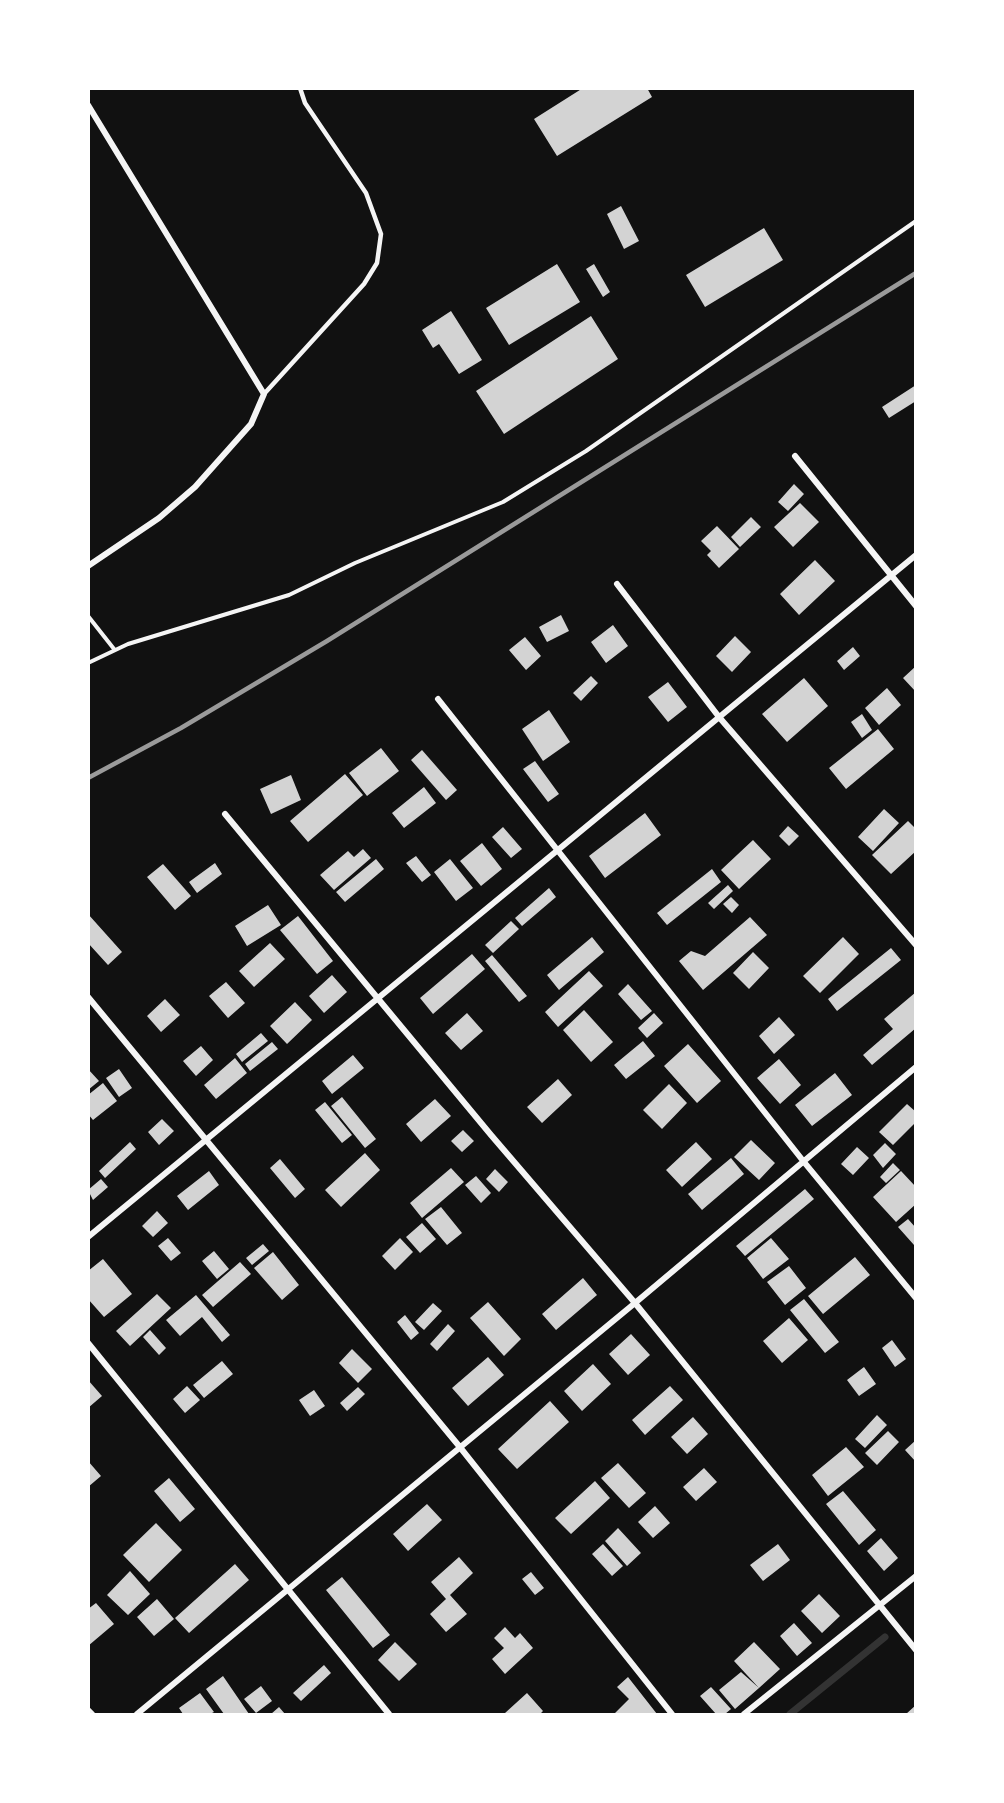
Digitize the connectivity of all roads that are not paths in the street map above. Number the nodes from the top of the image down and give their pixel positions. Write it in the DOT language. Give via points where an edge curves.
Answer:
graph roads {
  1 [pos="300,88"];
  2 [pos="88,105"];
  3 [pos="264,394"];
  4 [pos="795,456"];
  5 [pos="915,555"];
  6 [pos="88,566"];
  7 [pos="891,576"];
  8 [pos="617,584"];
  9 [pos="915,606"];
  10 [pos="438,699"];
  11 [pos="719,717"];
  12 [pos="225,814"];
  13 [pos="559,849"];
  14 [pos="915,945"];
  15 [pos="88,997"];
  16 [pos="379,999"];
  17 [pos="915,1067"];
  18 [pos="206,1139"];
  19 [pos="804,1162"];
  20 [pos="88,1237"];
  21 [pos="915,1298"];
  22 [pos="635,1303"];
  23 [pos="88,1343"];
  24 [pos="459,1446"];
  25 [pos="915,1576"];
  26 [pos="288,1588"];
  27 [pos="879,1605"];
  28 [pos="915,1650"];
  29 [pos="88,1710"];
  30 [pos="92,1714"];
  31 [pos="136,1714"];
  32 [pos="389,1714"];
  33 [pos="672,1714"];
  34 [pos="744,1714"];
  1 -- 3 [label="lane" via="305,103 366,193 381,234 377,263 364,284"];
  2 -- 3 [label="street"];
  3 -- 6 [label="street" via="251,424 195,487 159,518"];
  4 -- 7 [label="street"];
  5 -- 7 [label="street"];
  7 -- 9 [label="street"];
  7 -- 11 [label="street"];
  8 -- 11 [label="street"];
  10 -- 13 [label="street"];
  11 -- 13 [label="street"];
  11 -- 14 [label="street"];
  12 -- 16 [label="street"];
  13 -- 16 [label="street"];
  13 -- 19 [label="street"];
  15 -- 18 [label="street"];
  16 -- 18 [label="street"];
  16 -- 22 [label="street"];
  17 -- 19 [label="street"];
  18 -- 20 [label="street"];
  18 -- 24 [label="street"];
  19 -- 21 [label="street"];
  19 -- 22 [label="street"];
  22 -- 24 [label="street"];
  22 -- 27 [label="street"];
  23 -- 26 [label="street"];
  24 -- 26 [label="street"];
  24 -- 33 [label="street"];
  25 -- 27 [label="street"];
  26 -- 31 [label="street"];
  26 -- 32 [label="street"];
  27 -- 28 [label="street"];
  27 -- 34 [label="street"];
  29 -- 30 [label="street"];
}
